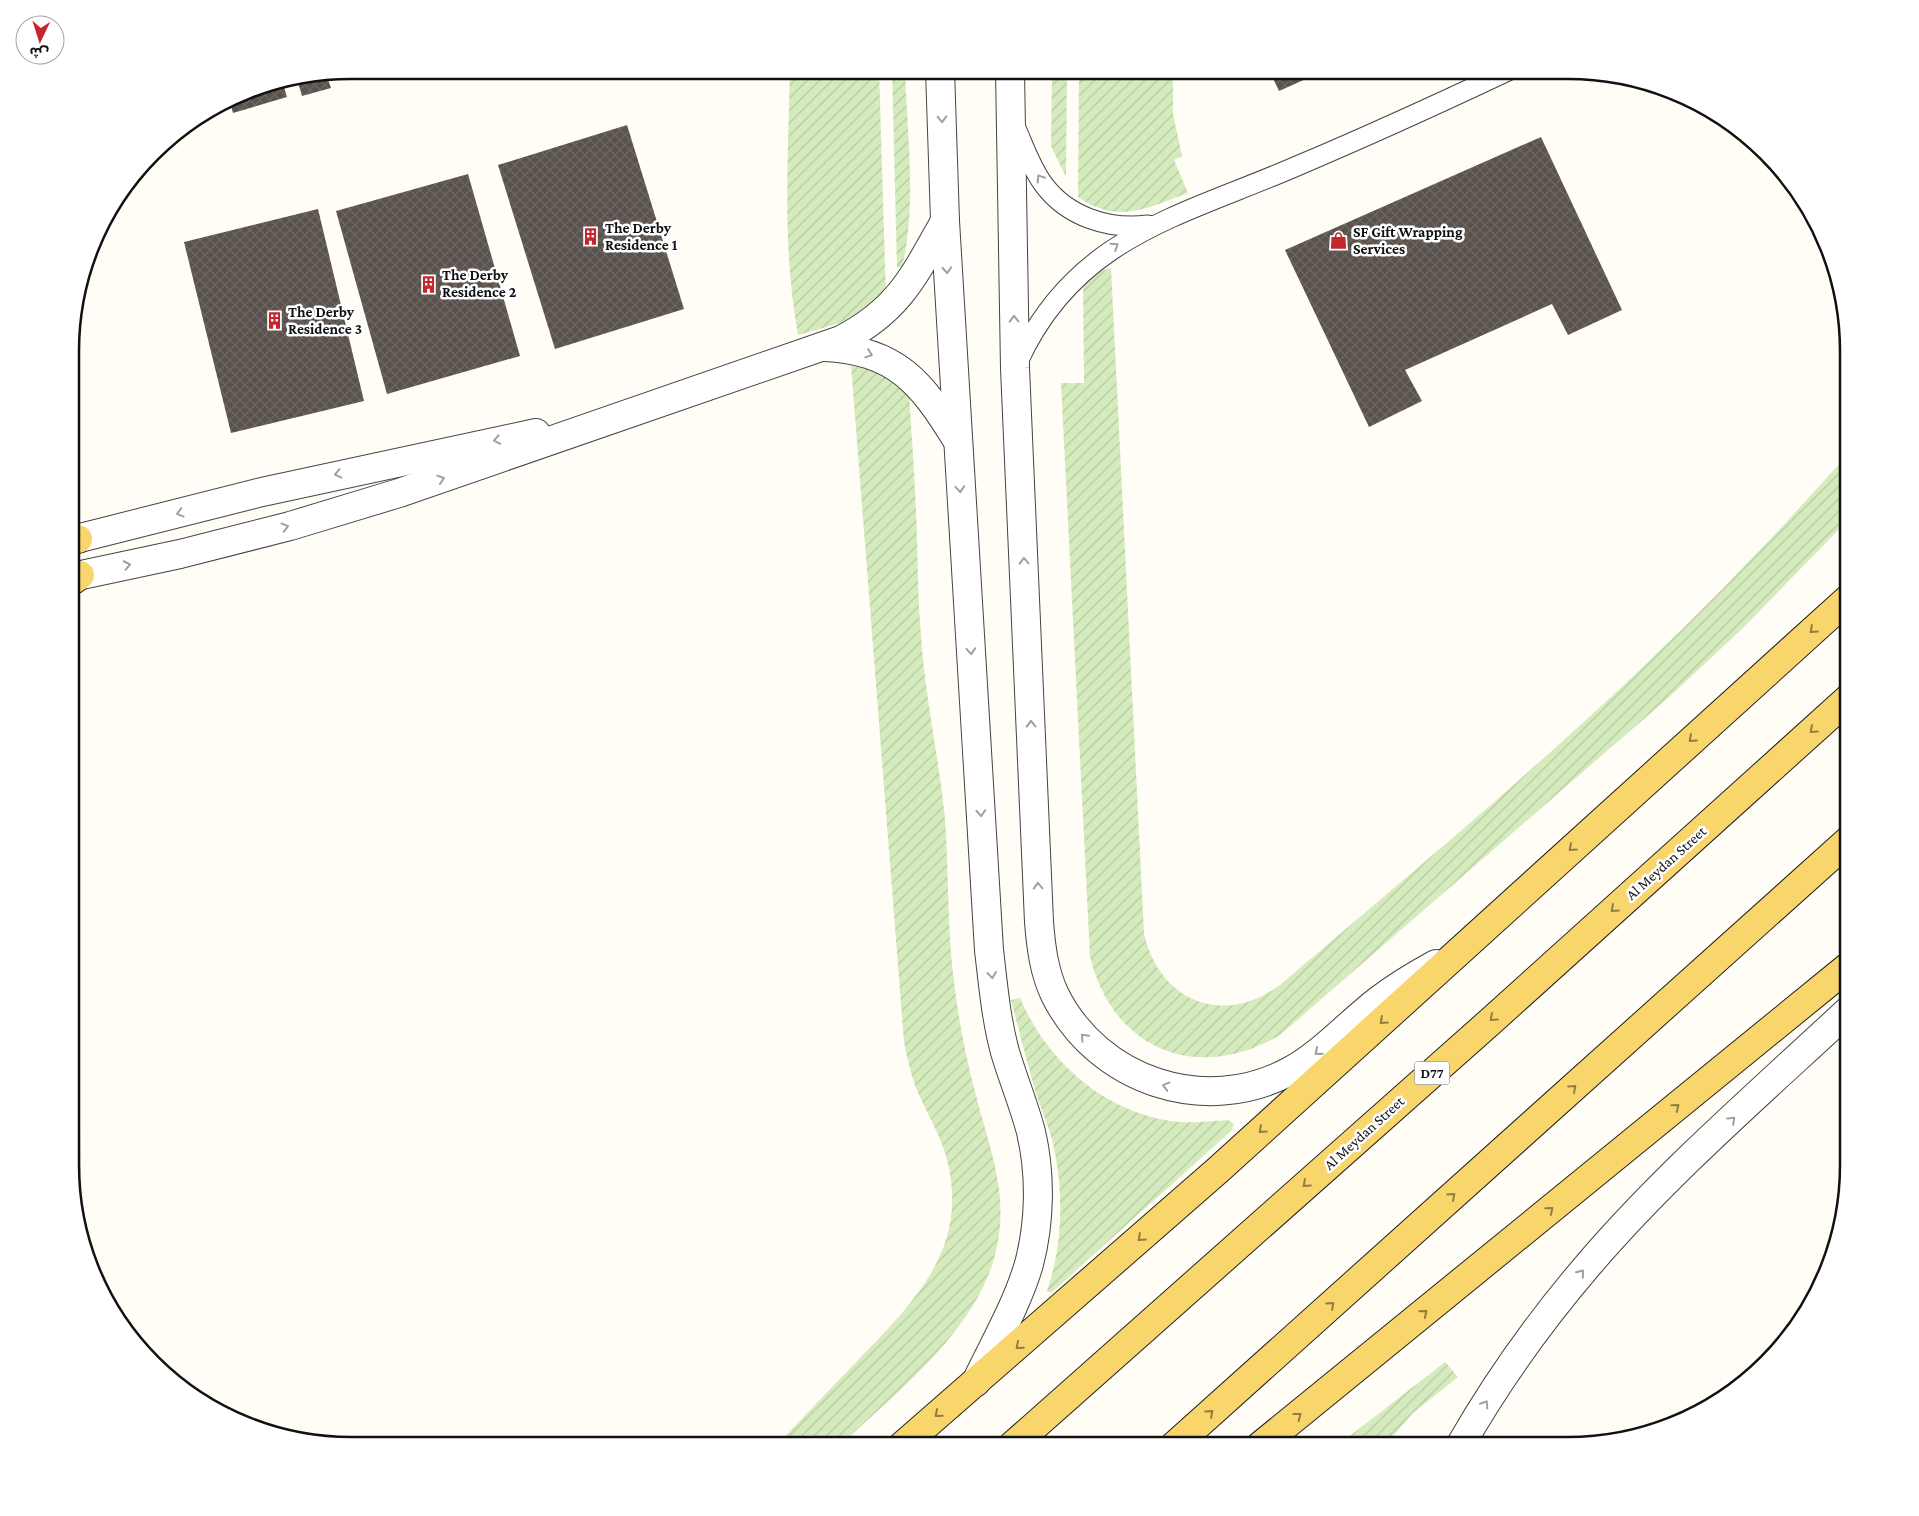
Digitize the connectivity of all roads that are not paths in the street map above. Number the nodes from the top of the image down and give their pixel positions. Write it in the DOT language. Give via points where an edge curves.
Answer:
graph roads {
  1 [pos="940,79"];
  2 [pos="1010,79"];
  3 [pos="1488,79"];
  4 [pos="1010,116"];
  5 [pos="945,221"];
  6 [pos="1156,224"];
  7 [pos="821,347"];
  8 [pos="1015,368"];
  9 [pos="613,418"];
  10 [pos="957,440"];
  11 [pos="79,538"];
  12 [pos="79,577"];
  13 [pos="1840,606"];
  14 [pos="1840,706"];
  15 [pos="1840,848"];
  16 [pos="1457,953"];
  17 [pos="1840,973"];
  18 [pos="1840,1018"];
  19 [pos="975,1384"];
  20 [pos="913,1437"];
  21 [pos="1022,1437"];
  22 [pos="1184,1437"];
  23 [pos="1271,1437"];
  24 [pos="1466,1437"];
  1 -- 5 [label="street, one-way"];
  2 -- 4 [label="street"];
  3 -- 6 [label="lane" via="1297,166"];
  6 -- 4 [label="lane, one-way" via="1136,227 1107,224 1074,212 1044,186"];
  8 -- 4 [label="street, one-way"];
  5 -- 7 [label="street" via="912,279 893,304 860,330"];
  5 -- 10 [label="street, one-way"];
  8 -- 6 [label="lane, one-way" via="1043,316 1078,275 1115,246"];
  7 -- 9 [label="street"];
  7 -- 10 [label="street, one-way" via="861,352 897,368 927,393"];
  16 -- 8 [label="street, one-way" via="1394,990 1312,1058 1267,1082 1243,1088 1218,1092 1168,1087 1122,1068 1083,1036 1068,1016 1049,979 1040,947"];
  9 -- 11 [label="street, one-way" via="379,465"];
  12 -- 9 [label="street, one-way" via="290,526 507,457"];
  10 -- 19 [label="street, one-way" via="988,950 1005,1051 1031,1132 1038,1198 1036,1232 1028,1265 1017,1296"];
  13 -- 16 [label="main road, one-way"];
  14 -- 21 [label="main road, Al Meydan Street / D77, one-way"];
  22 -- 15 [label="main road, one-way"];
  16 -- 19 [label="main road, one-way"];
  23 -- 17 [label="main road, one-way"];
  24 -- 18 [label="street, one-way" via="1511,1365 1589,1263 1658,1190"];
  19 -- 20 [label="main road, one-way"];
}
